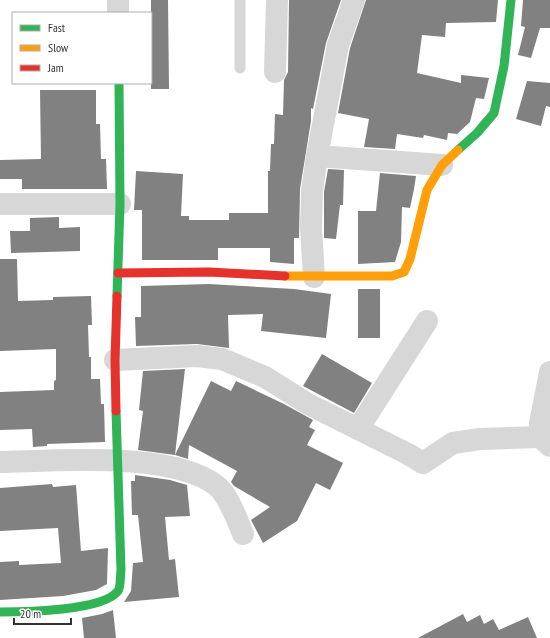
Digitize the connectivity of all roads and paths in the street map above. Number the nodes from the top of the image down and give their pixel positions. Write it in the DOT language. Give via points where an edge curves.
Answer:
graph roads {
  1 [pos="118,0"];
  2 [pos="240,0"];
  3 [pos="277,0"];
  4 [pos="354,0"];
  5 [pos="512,0"];
  6 [pos="118,12"];
  7 [pos="240,68"];
  8 [pos="275,72"];
  9 [pos="119,84"];
  10 [pos="317,156"];
  11 [pos="442,165"];
  12 [pos="0,204"];
  13 [pos="120,204"];
  14 [pos="118,273"];
  15 [pos="314,277"];
  16 [pos="428,321"];
  17 [pos="115,360"];
  18 [pos="550,372"];
  19 [pos="358,429"];
  20 [pos="545,442"];
  21 [pos="119,461"];
  22 [pos="0,462"];
  23 [pos="243,534"];
  24 [pos="0,612"];
  1 -- 6 [label="street"];
  2 -- 7 [label="lane"];
  3 -- 8 [label="street"];
  4 -- 10 [label="street" via="338,45"];
  5 -- 11 [label="street" via="504,66 494,113 477,133"];
  9 -- 13 [label="street"];
  10 -- 11 [label="street"];
  10 -- 15 [label="street" via="312,191 311,229"];
  11 -- 15 [label="street" via="427,190 410,259 404,272 392,276"];
  12 -- 13 [label="street"];
  13 -- 14 [label="street"];
  14 -- 15 [label="street" via="209,272"];
  14 -- 17 [label="street"];
  16 -- 19 [label="street"];
  17 -- 19 [label="street" via="197,356 222,359 265,377 308,404"];
  17 -- 21 [label="street"];
  18 -- 20 [label="street" via="540,423"];
  19 -- 20 [label="street" via="423,463 453,443 480,439"];
  21 -- 22 [label="street"];
  21 -- 23 [label="street" via="180,468 202,476 218,487 232,509"];
  21 -- 24 [label="street" via="122,570 119,590 112,598 89,604 42,612"];
}
